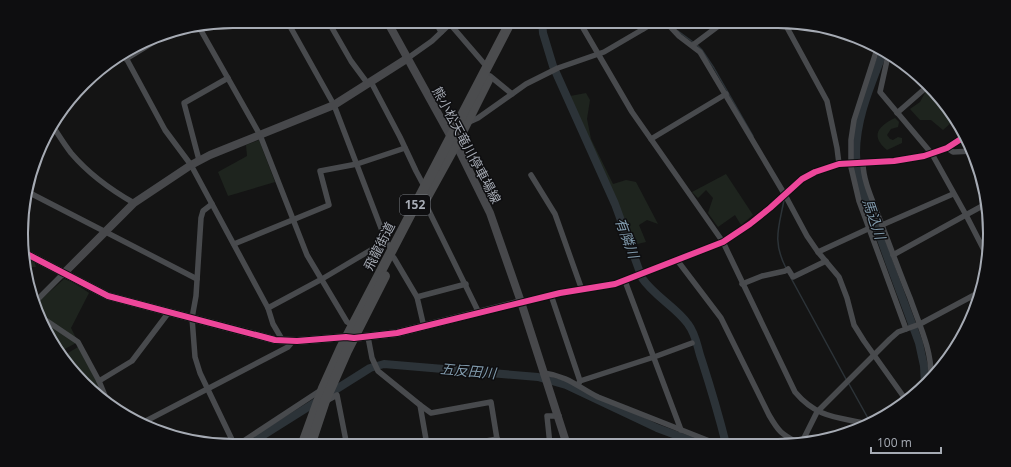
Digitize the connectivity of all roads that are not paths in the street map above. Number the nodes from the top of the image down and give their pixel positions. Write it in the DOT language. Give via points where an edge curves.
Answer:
graph roads {
  1 [pos="291,28"];
  2 [pos="332,28"];
  3 [pos="391,28"];
  4 [pos="439,28"];
  5 [pos="445,28"];
  6 [pos="455,28"];
  7 [pos="508,28"];
  8 [pos="514,28"];
  9 [pos="582,28"];
  10 [pos="672,28"];
  11 [pos="716,28"];
  12 [pos="787,28"];
  13 [pos="643,29"];
  14 [pos="202,31"];
  15 [pos="441,32"];
  16 [pos="695,44"];
  17 [pos="876,54"];
  18 [pos="597,55"];
  19 [pos="127,58"];
  20 [pos="408,58"];
  21 [pos="887,60"];
  22 [pos="488,72"];
  23 [pos="228,78"];
  24 [pos="369,83"];
  25 [pos="924,89"];
  26 [pos="512,94"];
  27 [pos="726,94"];
  28 [pos="334,105"];
  29 [pos="897,113"];
  30 [pos="466,123"];
  31 [pos="56,131"];
  32 [pos="260,135"];
  33 [pos="651,139"];
  34 [pos="453,140"];
  35 [pos="960,140"];
  36 [pos="405,148"];
  37 [pos="947,148"];
  38 [pos="965,151"];
  39 [pos="932,154"];
  40 [pos="199,160"];
  41 [pos="851,163"];
  42 [pos="863,163"];
  43 [pos="357,164"];
  44 [pos="839,164"];
  45 [pos="191,165"];
  46 [pos="531,175"];
  47 [pos="424,186"];
  48 [pos="32,194"];
  49 [pos="954,194"];
  50 [pos="785,195"];
  51 [pos="424,201"];
  52 [pos="134,203"];
  53 [pos="212,204"];
  54 [pos="981,207"];
  55 [pos="966,215"];
  56 [pos="293,219"];
  57 [pos="882,224"];
  58 [pos="870,228"];
  59 [pos="106,231"];
  60 [pos="386,241"];
  61 [pos="723,242"];
  62 [pos="234,244"];
  63 [pos="983,248"];
  64 [pos="818,252"];
  65 [pos="393,254"];
  66 [pos="29,255"];
  67 [pos="893,255"];
  68 [pos="677,260"];
  69 [pos="826,261"];
  70 [pos="64,274"];
  71 [pos="197,279"];
  72 [pos="322,279"];
  73 [pos="625,281"];
  74 [pos="466,284"];
  75 [pos="742,284"];
  76 [pos="582,290"];
  77 [pos="551,295"];
  78 [pos="973,295"];
  79 [pos="417,297"];
  80 [pos="39,299"];
  81 [pos="521,302"];
  82 [pos="268,308"];
  83 [pos="169,312"];
  84 [pos="480,313"];
  85 [pos="192,318"];
  86 [pos="48,322"];
  87 [pos="920,324"];
  88 [pos="352,325"];
  89 [pos="424,327"];
  90 [pos="907,329"];
  91 [pos="368,337"];
  92 [pos="350,338"];
  93 [pos="283,341"];
  94 [pos="293,341"];
  95 [pos="692,343"];
  96 [pos="874,355"];
  97 [pos="654,357"];
  98 [pos="932,369"];
  99 [pos="544,374"];
  100 [pos="99,381"];
  101 [pos="579,383"];
  102 [pos="326,388"];
  103 [pos="208,389"];
  104 [pos="105,394"];
  105 [pos="904,397"];
  106 [pos="325,401"];
  107 [pos="420,405"];
  108 [pos="817,412"];
  109 [pos="558,416"];
  110 [pos="148,420"];
  111 [pos="859,422"];
  112 [pos="681,430"];
  113 [pos="805,437"];
  114 [pos="232,439"];
  115 [pos="246,439"];
  116 [pos="305,439"];
  117 [pos="312,439"];
  118 [pos="346,439"];
  119 [pos="426,439"];
  120 [pos="497,439"];
  121 [pos="549,439"];
  122 [pos="566,439"];
  123 [pos="704,439"];
  124 [pos="791,439"];
  1 -- 28 [label="street"];
  2 -- 24 [label="street" via="351,61"];
  3 -- 20 [label="street, 熊小松天竜川停車場線"];
  4 -- 15 [label="street"];
  5 -- 15 [label="street"];
  6 -- 22 [label="street"];
  7 -- 22 [label="highway, 飛龍街道 / 152"];
  8 -- 22 [label="highway, 飛龍街道 / 152"];
  9 -- 18 [label="street"];
  10 -- 16 [label="street" via="679,36"];
  11 -- 16 [label="street"];
  12 -- 44 [label="street" via="827,100"];
  13 -- 18 [label="street"];
  14 -- 23 [label="street"];
  15 -- 20 [label="street"];
  16 -- 27 [label="street"];
  17 -- 41 [label="street" via="854,120"];
  18 -- 26 [label="street" via="551,71"];
  18 -- 33 [label="street"];
  19 -- 45 [label="street" via="165,130"];
  20 -- 24 [label="street"];
  20 -- 34 [label="street, 熊小松天竜川停車場線"];
  21 -- 29 [label="street" via="880,92"];
  22 -- 26 [label="street"];
  22 -- 30 [label="highway, 飛龍街道 / 152"];
  22 -- 34 [label="highway, 飛龍街道 / 152"];
  23 -- 32 [label="street"];
  23 -- 40 [label="street" via="184,102"];
  24 -- 28 [label="street"];
  24 -- 36 [label="street"];
  25 -- 29 [label="street"];
  26 -- 30 [label="street" via="478,118"];
  27 -- 33 [label="street"];
  27 -- 50 [label="street"];
  28 -- 32 [label="street"];
  28 -- 43 [label="street"];
  29 -- 39 [label="street"];
  30 -- 34 [label="highway, 飛龍街道 / 152"];
  31 -- 52 [label="street" via="71,153 106,185"];
  32 -- 40 [label="street"];
  32 -- 56 [label="street"];
  33 -- 61 [label="street"];
  34 -- 47 [label="highway, 飛龍街道 / 152"];
  34 -- 51 [label="highway, 飛龍街道 / 152"];
  34 -- 81 [label="street, 熊小松天竜川停車場線" via="490,213"];
  35 -- 37 [label="street"];
  36 -- 43 [label="street"];
  36 -- 47 [label="street"];
  37 -- 38 [label="street" via="953,152"];
  37 -- 39 [label="street"];
  39 -- 42 [label="street" via="894,161"];
  39 -- 49 [label="street"];
  40 -- 45 [label="street"];
  41 -- 42 [label="street"];
  41 -- 44 [label="street"];
  41 -- 58 [label="street" via="855,188"];
  42 -- 57 [label="street" via="869,191"];
  43 -- 56 [label="street" via="320,171 329,205"];
  43 -- 60 [label="street"];
  44 -- 50 [label="street" via="802,179"];
  45 -- 52 [label="street"];
  45 -- 53 [label="street"];
  46 -- 76 [label="street" via="555,214"];
  47 -- 65 [label="highway, 飛龍街道 / 152"];
  48 -- 59 [label="street"];
  49 -- 55 [label="street"];
  49 -- 57 [label="street"];
  50 -- 61 [label="street"];
  50 -- 64 [label="street"];
  51 -- 65 [label="highway, 飛龍街道 / 152"];
  51 -- 74 [label="street"];
  52 -- 59 [label="street"];
  53 -- 62 [label="street"];
  53 -- 71 [label="street" via="203,210 201,218"];
  54 -- 55 [label="street"];
  55 -- 63 [label="street"];
  55 -- 67 [label="street"];
  56 -- 62 [label="street"];
  56 -- 72 [label="street" via="307,255"];
  57 -- 67 [label="street"];
  58 -- 64 [label="street"];
  58 -- 90 [label="street"];
  59 -- 70 [label="street"];
  59 -- 71 [label="street"];
  60 -- 65 [label="street"];
  60 -- 72 [label="street"];
  61 -- 68 [label="street"];
  61 -- 75 [label="street"];
  62 -- 82 [label="street"];
  64 -- 69 [label="street"];
  65 -- 79 [label="street"];
  65 -- 88 [label="highway, 飛龍街道 / 152"];
  65 -- 92 [label="highway, 飛龍街道 / 152"];
  66 -- 70 [label="street"];
  67 -- 87 [label="street"];
  68 -- 73 [label="street"];
  68 -- 124 [label="street" via="721,318 776,427 781,434"];
  69 -- 75 [label="street" via="793,277 786,270"];
  69 -- 96 [label="street" via="839,277 854,325"];
  70 -- 80 [label="street"];
  70 -- 83 [label="street" via="108,296"];
  71 -- 85 [label="street"];
  72 -- 82 [label="street"];
  72 -- 88 [label="street" via="347,322"];
  73 -- 76 [label="street"];
  73 -- 97 [label="street"];
  74 -- 79 [label="street"];
  74 -- 84 [label="street"];
  75 -- 108 [label="street" via="789,384 802,401"];
  76 -- 77 [label="street"];
  77 -- 81 [label="street"];
  77 -- 101 [label="street"];
  78 -- 87 [label="street"];
  79 -- 89 [label="street"];
  81 -- 84 [label="street"];
  81 -- 99 [label="street, 熊小松天竜川停車場線"];
  82 -- 93 [label="street" via="273,324"];
  83 -- 85 [label="street"];
  83 -- 100 [label="street" via="132,361"];
  84 -- 89 [label="street"];
  85 -- 93 [label="street"];
  85 -- 103 [label="street" via="195,357"];
  86 -- 100 [label="street" via="78,342"];
  87 -- 90 [label="street"];
  87 -- 98 [label="street"];
  88 -- 92 [label="highway, 飛龍街道 / 152"];
  89 -- 91 [label="street"];
  90 -- 96 [label="street" via="898,332"];
  91 -- 92 [label="street"];
  91 -- 107 [label="street" via="376,368"];
  92 -- 94 [label="street"];
  92 -- 102 [label="highway, 飛龍街道 / 152"];
  93 -- 94 [label="street"];
  94 -- 103 [label="street" via="288,347"];
  95 -- 97 [label="street"];
  96 -- 105 [label="street"];
  96 -- 108 [label="street"];
  97 -- 101 [label="street"];
  97 -- 112 [label="street"];
  99 -- 101 [label="street"];
  99 -- 109 [label="street, 熊小松天竜川停車場線"];
  100 -- 104 [label="street"];
  101 -- 112 [label="street" via="583,389 598,397"];
  102 -- 106 [label="highway, 飛龍街道 / 152"];
  102 -- 115 [label="street"];
  102 -- 116 [label="highway, 飛龍街道 / 152"];
  103 -- 110 [label="street"];
  103 -- 114 [label="street"];
  106 -- 117 [label="highway, 飛龍街道 / 152"];
  106 -- 118 [label="street" via="337,395"];
  107 -- 119 [label="street"];
  107 -- 120 [label="street" via="432,413 491,402"];
  108 -- 111 [label="street"];
  108 -- 113 [label="street"];
  109 -- 121 [label="street" via="547,416"];
  109 -- 122 [label="street, 熊小松天竜川停車場線"];
  112 -- 123 [label="street"];
}
